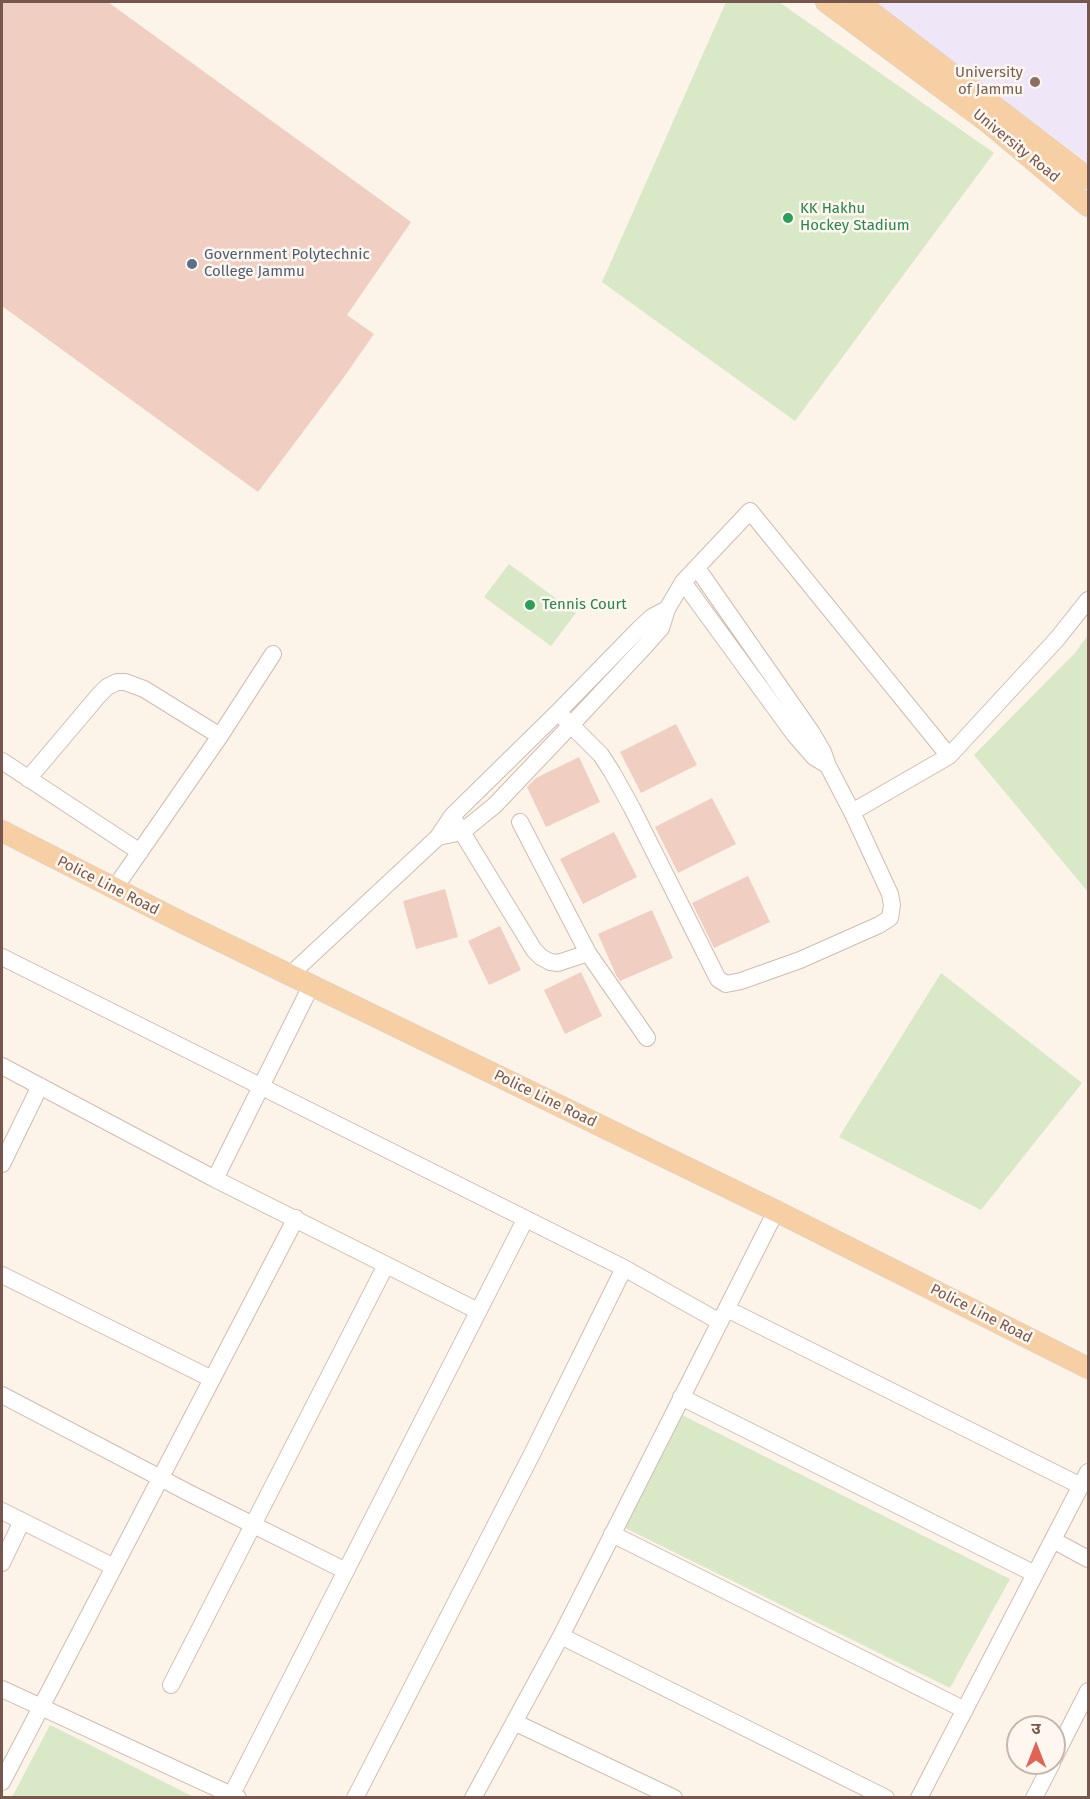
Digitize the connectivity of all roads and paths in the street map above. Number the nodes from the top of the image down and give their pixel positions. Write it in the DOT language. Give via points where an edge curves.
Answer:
graph roads {
  1 [pos="826,2"];
  2 [pos="858,2"];
  3 [pos="1089,178"];
  4 [pos="1089,206"];
  5 [pos="697,568"];
  6 [pos="683,582"];
  7 [pos="1089,600"];
  8 [pos="667,609"];
  9 [pos="273,654"];
  10 [pos="558,712"];
  11 [pos="572,724"];
  12 [pos="220,736"];
  13 [pos="949,756"];
  14 [pos="2,762"];
  15 [pos="828,766"];
  16 [pos="28,779"];
  17 [pos="852,812"];
  18 [pos="452,816"];
  19 [pos="520,822"];
  20 [pos="2,831"];
  21 [pos="462,832"];
  22 [pos="438,837"];
  23 [pos="140,852"];
  24 [pos="114,889"];
  25 [pos="588,953"];
  26 [pos="2,957"];
  27 [pos="290,975"];
  28 [pos="311,986"];
  29 [pos="647,1038"];
  30 [pos="2,1066"];
  31 [pos="40,1086"];
  32 [pos="261,1088"];
  33 [pos="2,1164"];
  34 [pos="215,1179"];
  35 [pos="776,1212"];
  36 [pos="296,1218"];
  37 [pos="525,1220"];
  38 [pos="386,1265"];
  39 [pos="624,1268"];
  40 [pos="2,1275"];
  41 [pos="478,1311"];
  42 [pos="723,1316"];
  43 [pos="1089,1368"];
  44 [pos="212,1379"];
  45 [pos="2,1395"];
  46 [pos="681,1397"];
  47 [pos="160,1478"];
  48 [pos="1085,1479"];
  49 [pos="2,1511"];
  50 [pos="22,1521"];
  51 [pos="254,1525"];
  52 [pos="612,1534"];
  53 [pos="1053,1540"];
  54 [pos="1089,1559"];
  55 [pos="2,1563"];
  56 [pos="114,1567"];
  57 [pos="346,1571"];
  58 [pos="1035,1574"];
  59 [pos="561,1636"];
  60 [pos="171,1684"];
  61 [pos="2,1689"];
  62 [pos="1089,1691"];
  63 [pos="41,1708"];
  64 [pos="964,1710"];
  65 [pos="514,1722"];
  66 [pos="1066,1735"];
  67 [pos="1046,1775"];
  68 [pos="2,1782"];
  69 [pos="235,1796"];
  70 [pos="355,1797"];
  71 [pos="473,1797"];
  72 [pos="674,1797"];
  73 [pos="886,1797"];
  74 [pos="919,1797"];
  75 [pos="1034,1797"];
  1 -- 4 [label="main road, University Road" via="990,124"];
  2 -- 3 [label="main road, University Road"];
  5 -- 6 [label="street"];
  5 -- 13 [label="street" via="750,511"];
  5 -- 15 [label="street" via="812,733"];
  6 -- 8 [label="street"];
  6 -- 15 [label="street" via="794,734 814,757"];
  7 -- 13 [label="street"];
  8 -- 10 [label="street" via="639,629"];
  8 -- 11 [label="street" via="661,628"];
  9 -- 12 [label="street"];
  10 -- 11 [label="street"];
  10 -- 18 [label="street"];
  11 -- 17 [label="street" via="612,771 718,979 726,984 800,960 890,918 890,894"];
  11 -- 21 [label="street" via="495,805"];
  12 -- 16 [label="street" via="144,689 117,682 99,695"];
  12 -- 23 [label="street"];
  13 -- 17 [label="street"];
  14 -- 16 [label="street"];
  15 -- 17 [label="street"];
  16 -- 23 [label="street"];
  18 -- 21 [label="street"];
  18 -- 22 [label="street"];
  19 -- 25 [label="street"];
  20 -- 24 [label="main road, Police Line Road"];
  21 -- 22 [label="street"];
  21 -- 25 [label="street" via="541,957 558,963"];
  22 -- 27 [label="street"];
  23 -- 24 [label="street"];
  24 -- 27 [label="main road, Police Line Road"];
  25 -- 29 [label="street"];
  26 -- 32 [label="street"];
  27 -- 28 [label="main road, Police Line Road"];
  28 -- 32 [label="street"];
  28 -- 35 [label="main road, Police Line Road"];
  30 -- 31 [label="street"];
  31 -- 33 [label="street"];
  31 -- 34 [label="street"];
  32 -- 34 [label="street"];
  32 -- 37 [label="street"];
  34 -- 36 [label="street"];
  35 -- 42 [label="street"];
  35 -- 43 [label="main road, Police Line Road"];
  36 -- 38 [label="street"];
  36 -- 44 [label="street"];
  37 -- 39 [label="street"];
  37 -- 41 [label="street"];
  38 -- 41 [label="street"];
  38 -- 51 [label="street"];
  39 -- 42 [label="street"];
  39 -- 70 [label="street"];
  40 -- 44 [label="street"];
  41 -- 57 [label="street"];
  42 -- 46 [label="street"];
  42 -- 48 [label="street"];
  44 -- 47 [label="street"];
  45 -- 47 [label="street"];
  46 -- 52 [label="street"];
  46 -- 58 [label="street"];
  47 -- 51 [label="street"];
  47 -- 56 [label="street"];
  48 -- 53 [label="street"];
  49 -- 50 [label="street"];
  50 -- 55 [label="street"];
  50 -- 56 [label="street"];
  51 -- 57 [label="street"];
  51 -- 60 [label="street"];
  52 -- 59 [label="street"];
  52 -- 64 [label="street"];
  53 -- 54 [label="street"];
  53 -- 58 [label="street"];
  56 -- 63 [label="street"];
  57 -- 69 [label="street"];
  58 -- 64 [label="street"];
  59 -- 65 [label="street"];
  59 -- 73 [label="street"];
  61 -- 63 [label="street"];
  62 -- 66 [label="street"];
  63 -- 68 [label="street"];
  63 -- 69 [label="street"];
  64 -- 74 [label="street"];
  65 -- 71 [label="street"];
  65 -- 72 [label="street"];
  67 -- 75 [label="street"];
}
